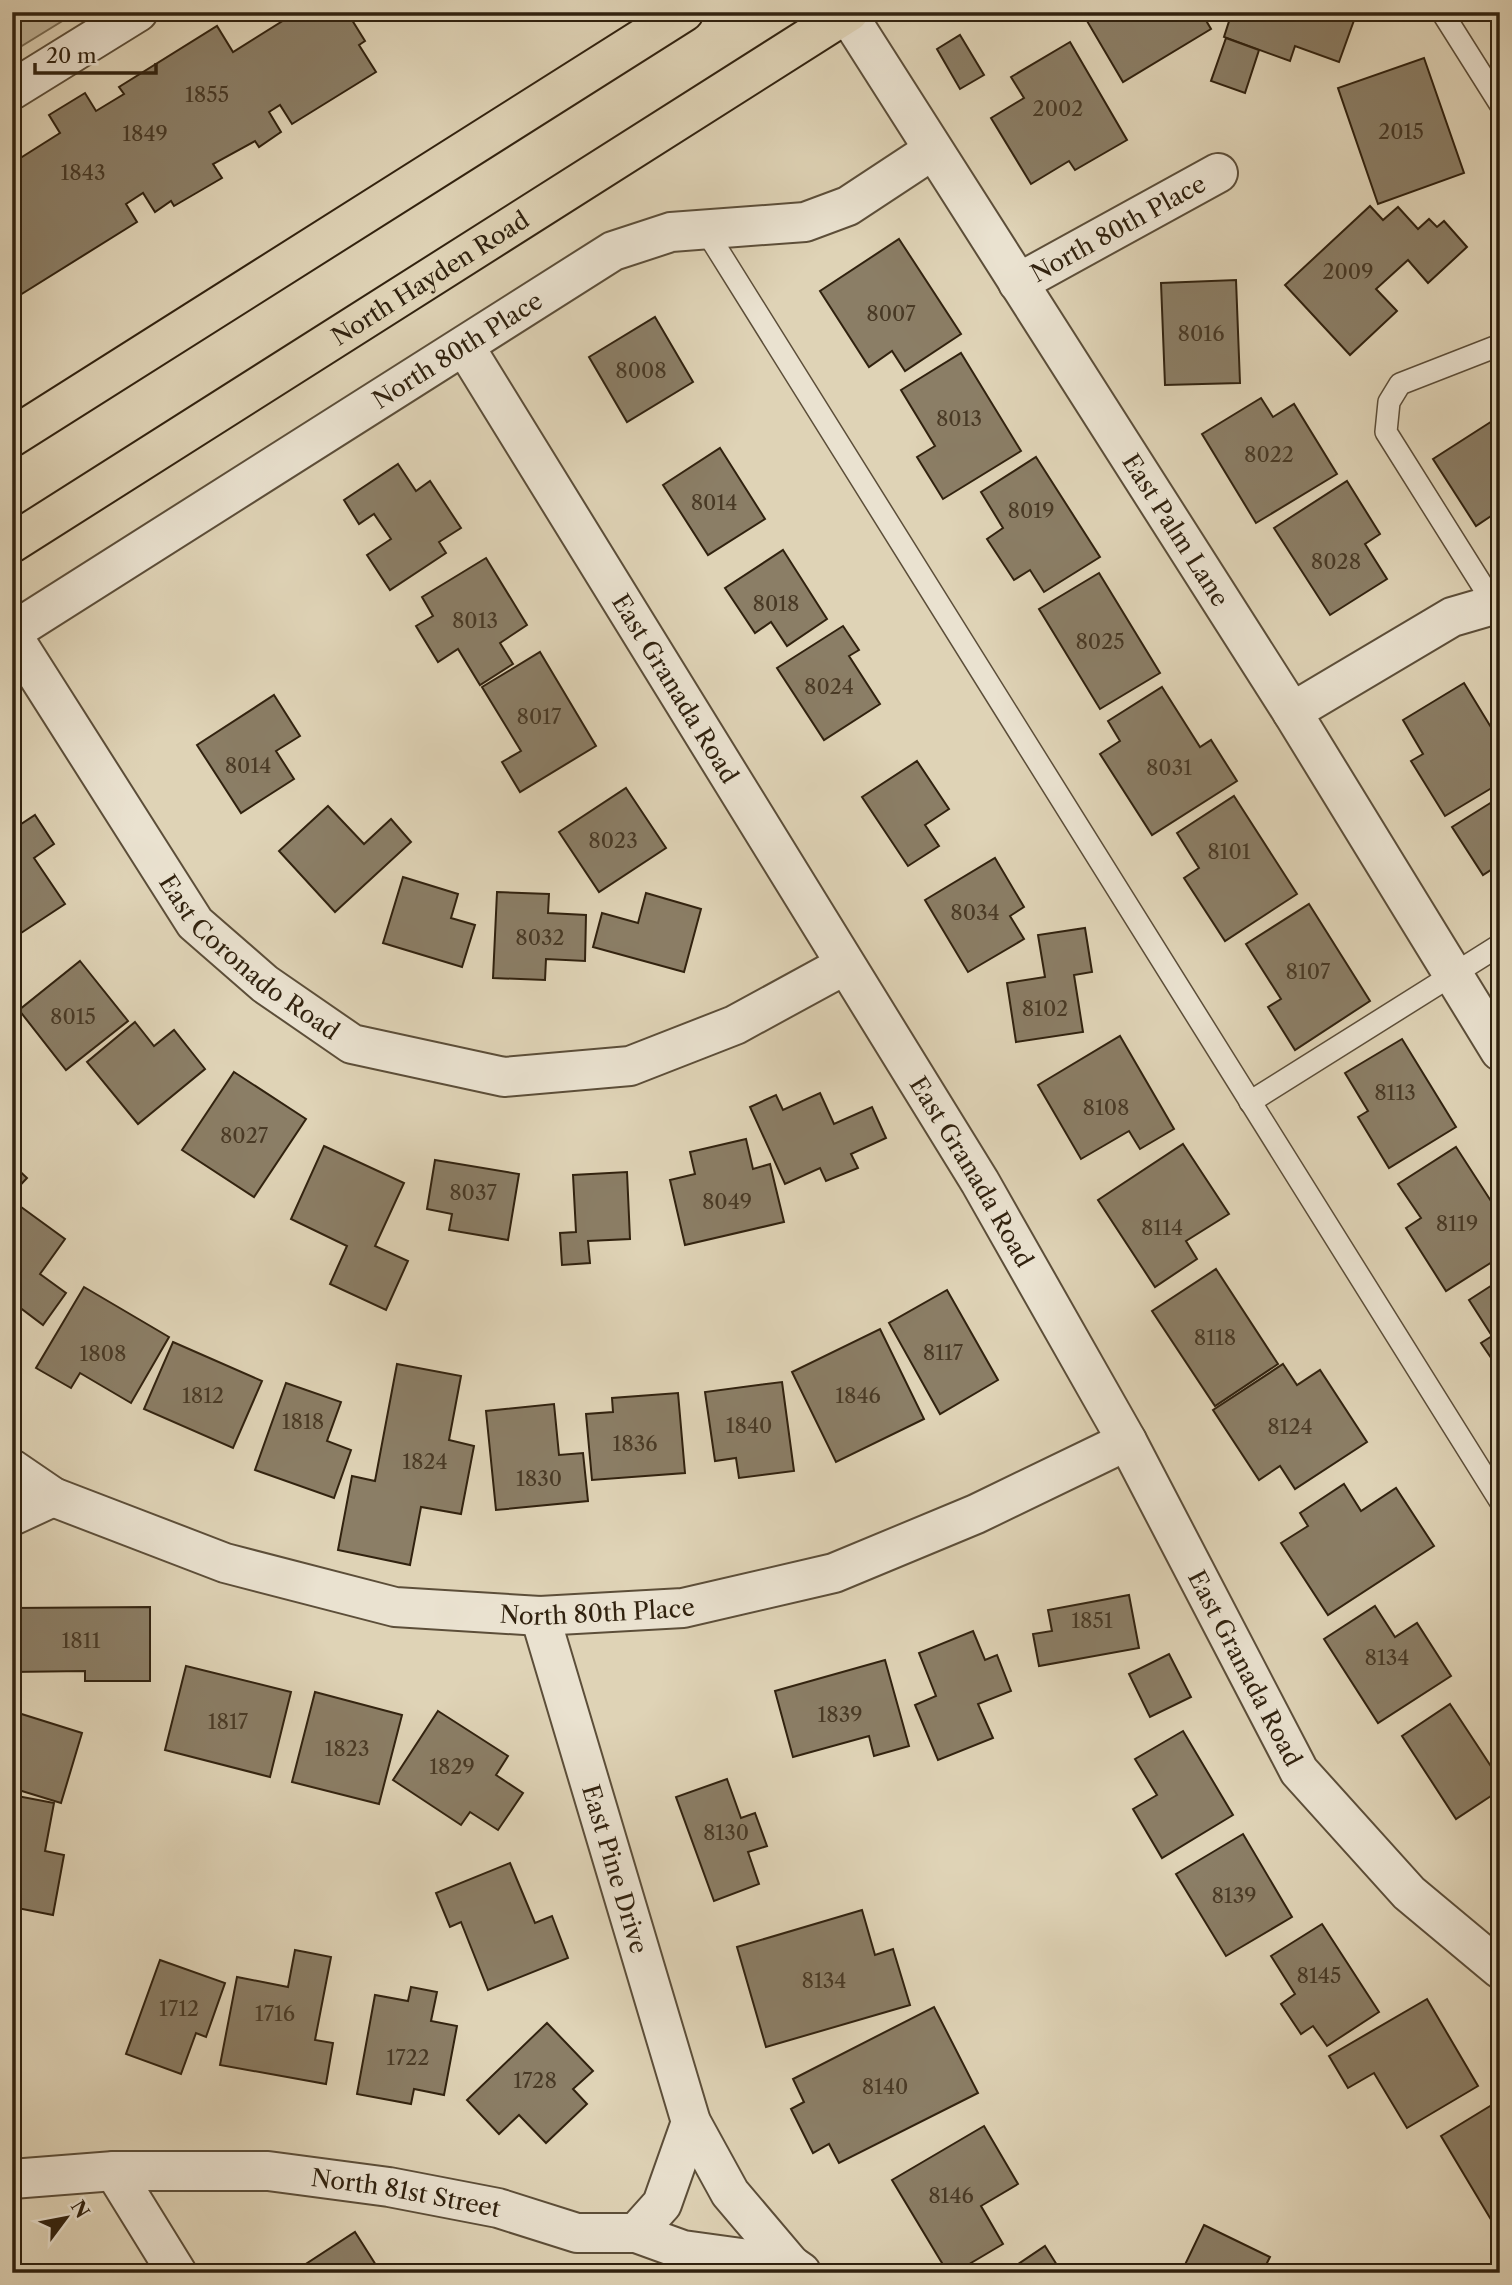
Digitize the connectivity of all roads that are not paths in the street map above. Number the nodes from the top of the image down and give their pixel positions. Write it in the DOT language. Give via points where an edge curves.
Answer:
graph roads {
  1 [pos="138,12"];
  2 [pos="684,12"];
  3 [pos="1442,12"];
  4 [pos="847,13"];
  5 [pos="12,90"];
  6 [pos="1500,104"];
  7 [pos="933,150"];
  8 [pos="1218,173"];
  9 [pos="706,231"];
  10 [pos="1018,283"];
  11 [pos="1500,345"];
  12 [pos="465,347"];
  13 [pos="12,437"];
  14 [pos="12,543"];
  15 [pos="1498,607"];
  16 [pos="12,633"];
  17 [pos="1292,712"];
  18 [pos="1500,945"];
  19 [pos="845,965"];
  20 [pos="1452,972"];
  21 [pos="1500,1051"];
  22 [pos="1250,1102"];
  23 [pos="1127,1441"];
  24 [pos="12,1469"];
  25 [pos="53,1497"];
  26 [pos="1500,1501"];
  27 [pos="12,1516"];
  28 [pos="540,1616"];
  29 [pos="1500,1969"];
  30 [pos="691,2122"];
  31 [pos="114,2171"];
  32 [pos="12,2179"];
  33 [pos="636,2233"];
  34 [pos="796,2269"];
  35 [pos="177,2273"];
  1 -- 5 [label="street"];
  2 -- 13 [label="main road"];
  3 -- 6 [label="lane"];
  4 -- 7 [label="street, East Palm Lane"];
  4 -- 14 [label="main road, North Hayden Road"];
  7 -- 9 [label="street, North 80th Place" via="848,206 805,222"];
  7 -- 10 [label="street, East Palm Lane"];
  8 -- 10 [label="street, North 80th Place"];
  9 -- 12 [label="street, North 80th Place" via="671,232 613,251"];
  9 -- 22 [label="lane"];
  10 -- 17 [label="street, East Palm Lane"];
  11 -- 15 [label="lane" via="1401,384 1389,402 1386,432"];
  12 -- 16 [label="street, North 80th Place"];
  12 -- 19 [label="street, East Granada Road"];
  15 -- 17 [label="street" via="1452,617"];
  16 -- 19 [label="street, East Coronado Road" via="195,923 265,984 352,1044 504,1077 630,1066 735,1025"];
  17 -- 20 [label="street, East Palm Lane"];
  18 -- 20 [label="lane"];
  19 -- 23 [label="street, East Granada Road" via="980,1182"];
  20 -- 21 [label="street, East Palm Lane"];
  20 -- 22 [label="lane"];
  22 -- 26 [label="lane"];
  23 -- 28 [label="street, North 80th Place" via="976,1514 834,1573 682,1608"];
  23 -- 29 [label="street, East Granada Road" via="1299,1771 1409,1893"];
  24 -- 25 [label="street, North 80th Place"];
  25 -- 27 [label="street"];
  25 -- 28 [label="street, North 80th Place" via="225,1563 395,1607"];
  28 -- 30 [label="street, East Pine Drive"];
  30 -- 33 [label="street" via="662,2204"];
  30 -- 34 [label="street, East Pine Drive" via="730,2193"];
  31 -- 32 [label="street, North 81st Street"];
  31 -- 33 [label="street, North 81st Street" via="268,2171 471,2203 577,2233"];
  31 -- 35 [label="street"];
  33 -- 34 [label="street, North 81st Street" via="683,2250"];
}
